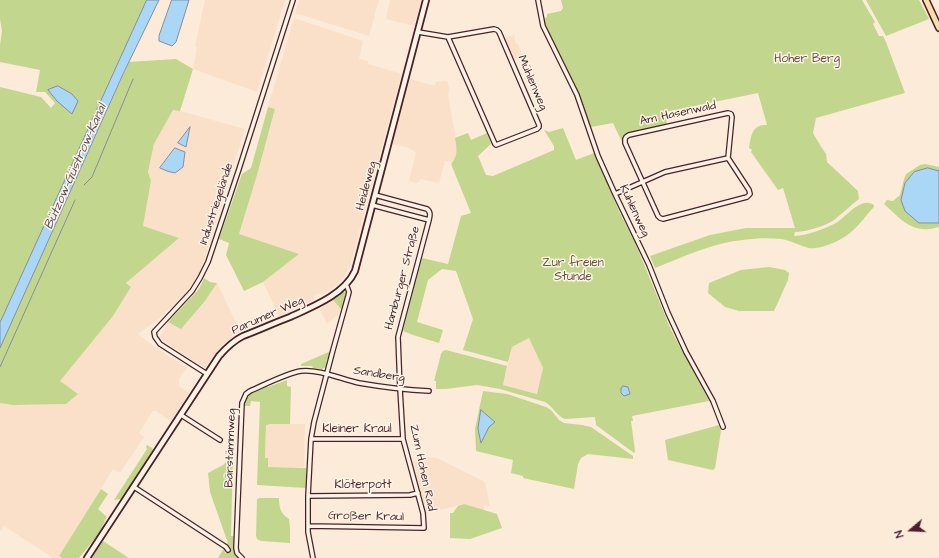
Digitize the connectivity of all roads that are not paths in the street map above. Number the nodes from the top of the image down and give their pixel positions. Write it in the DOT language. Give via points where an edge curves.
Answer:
graph roads {
  1 [pos="293,0"];
  2 [pos="426,0"];
  3 [pos="538,0"];
  4 [pos="926,0"];
  5 [pos="939,28"];
  6 [pos="418,32"];
  7 [pos="448,37"];
  8 [pos="728,158"];
  9 [pos="643,182"];
  10 [pos="615,194"];
  11 [pos="375,195"];
  12 [pos="372,205"];
  13 [pos="429,220"];
  14 [pos="346,284"];
  15 [pos="207,374"];
  16 [pos="327,374"];
  17 [pos="400,389"];
  18 [pos="429,391"];
  19 [pos="181,414"];
  20 [pos="723,427"];
  21 [pos="311,439"];
  22 [pos="403,439"];
  23 [pos="220,440"];
  24 [pos="134,487"];
  25 [pos="418,493"];
  26 [pos="308,496"];
  27 [pos="308,526"];
  28 [pos="424,528"];
  29 [pos="228,550"];
  30 [pos="88,558"];
  31 [pos="242,558"];
  32 [pos="313,558"];
  1 -- 15 [label="street, Industriegelände" via="208,262 192,290 154,332 160,344"];
  2 -- 6 [label="street, Heideweg"];
  3 -- 10 [label="street, Kuhlenweg" via="543,26 577,96 598,156"];
  4 -- 5 [label="main road"];
  6 -- 7 [label="street, Mühlenweg"];
  6 -- 11 [label="street, Heideweg"];
  7 -- 7 [label="street, Mühlenweg" via="495,144 537,129 539,124 497,30"];
  8 -- 9 [label="street" via="665,172"];
  8 -- 9 [label="street, Am Hasenwald" via="749,190 750,194 747,197 663,219 658,216"];
  8 -- 9 [label="street, Am Hasenwald" via="732,117 728,113 629,135 625,143"];
  9 -- 10 [label="street"];
  10 -- 20 [label="street, Kuhlenweg" via="686,352 713,401"];
  11 -- 12 [label="street, Heideweg"];
  11 -- 13 [label="street" via="427,209 430,214"];
  12 -- 13 [label="street"];
  12 -- 14 [label="street, Heideweg" via="355,271"];
  13 -- 17 [label="street, Hamburger Straße" via="398,337"];
  14 -- 15 [label="street, Parumer Weg" via="321,303 234,341 219,356"];
  14 -- 16 [label="street" via="349,292"];
  15 -- 19 [label="street, Parumer Weg"];
  16 -- 17 [label="street, Sandberg" via="360,383"];
  16 -- 21 [label="street"];
  16 -- 31 [label="street, Bärstämmweg" via="307,370 293,373 246,394 244,398 236,548"];
  17 -- 18 [label="street, Sandberg"];
  17 -- 22 [label="street, Zum Hohen Rad"];
  19 -- 23 [label="street"];
  19 -- 24 [label="street, Parumer Weg"];
  21 -- 22 [label="street, Kleiner Kraul"];
  21 -- 26 [label="street"];
  22 -- 25 [label="street, Zum Hohen Rad"];
  24 -- 29 [label="street"];
  24 -- 30 [label="street, Parumer Weg"];
  25 -- 26 [label="street, Klöterpott"];
  25 -- 28 [label="street, Zum Hohen Rad"];
  26 -- 27 [label="street"];
  27 -- 28 [label="street, Großer Kraul"];
  27 -- 32 [label="street"];
}
